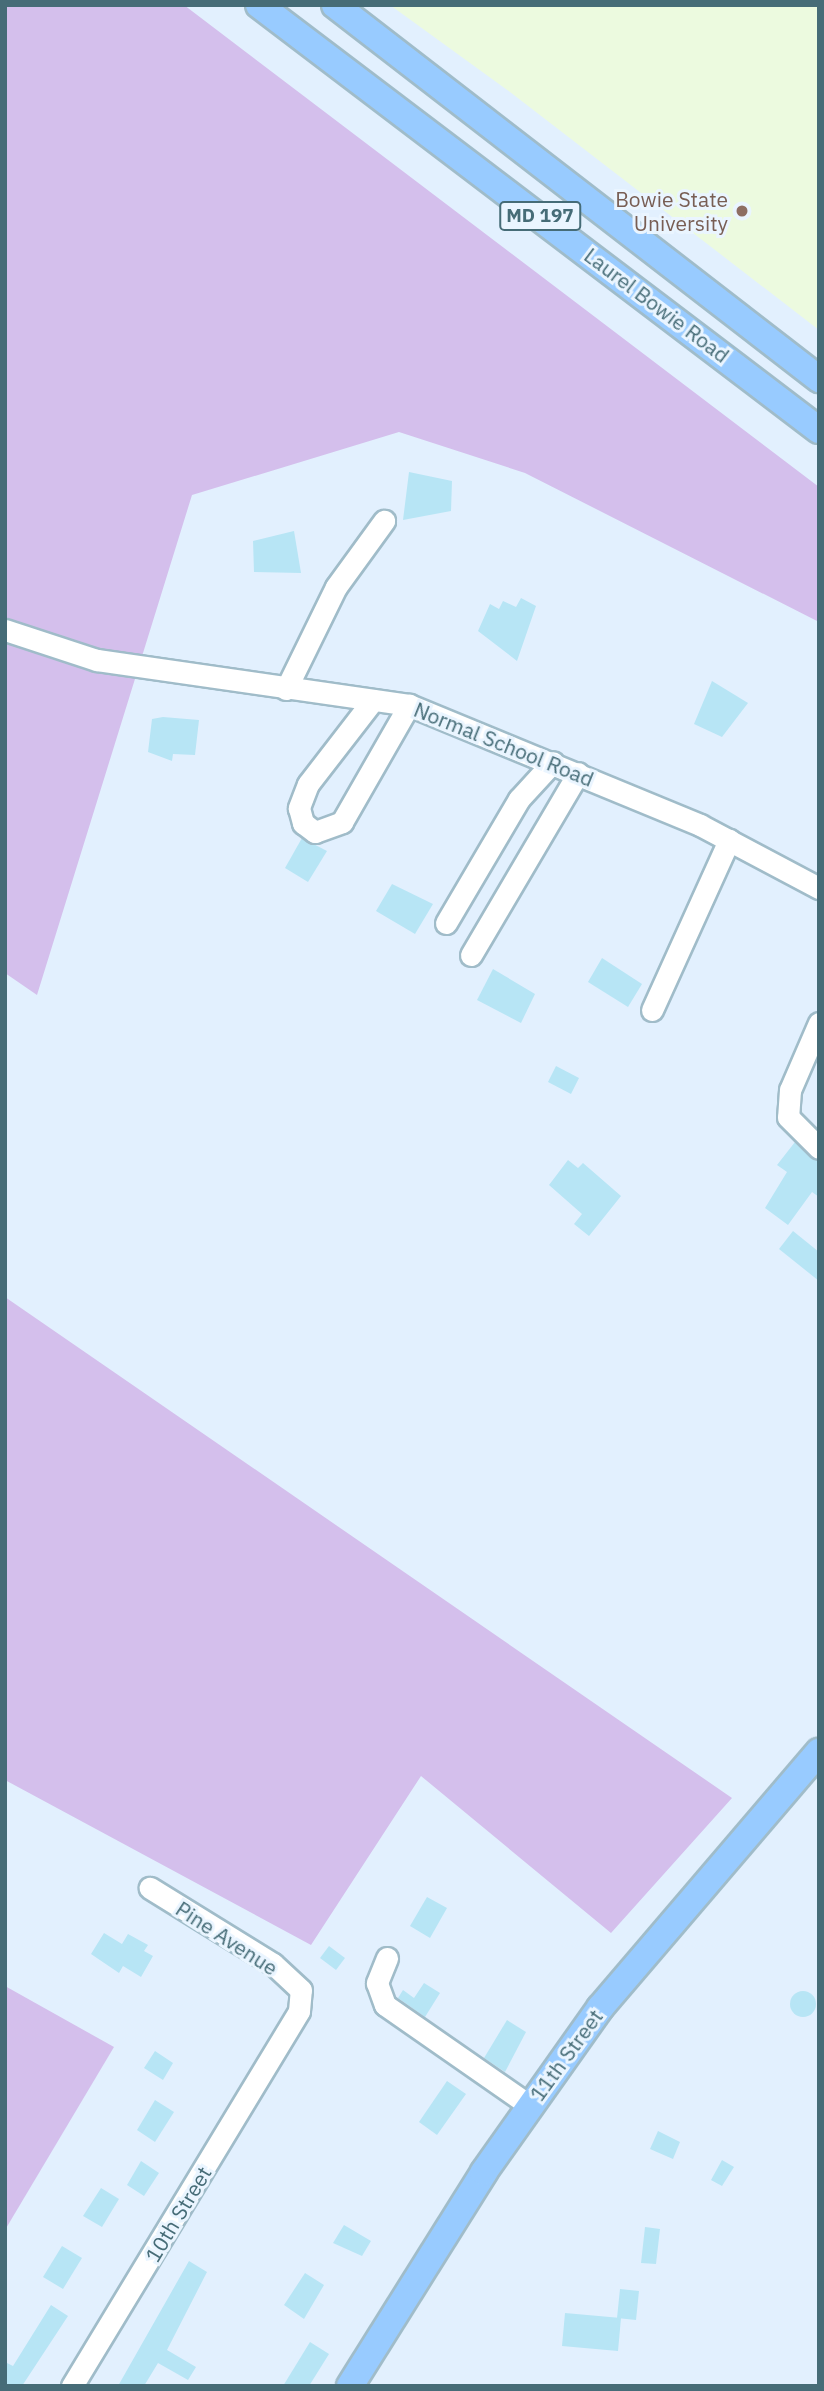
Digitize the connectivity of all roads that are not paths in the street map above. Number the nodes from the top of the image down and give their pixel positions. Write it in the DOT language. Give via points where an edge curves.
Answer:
graph roads {
  1 [pos="259,5"];
  2 [pos="335,5"];
  3 [pos="819,379"];
  4 [pos="819,430"];
  5 [pos="384,521"];
  6 [pos="5,631"];
  7 [pos="286,689"];
  8 [pos="373,700"];
  9 [pos="409,705"];
  10 [pos="553,762"];
  11 [pos="578,773"];
  12 [pos="729,840"];
  13 [pos="819,888"];
  14 [pos="446,923"];
  15 [pos="471,954"];
  16 [pos="652,1010"];
  17 [pos="819,1023"];
  18 [pos="819,1147"];
  19 [pos="819,1752"];
  20 [pos="150,1888"];
  21 [pos="387,1958"];
  22 [pos="301,1990"];
  23 [pos="529,2105"];
  24 [pos="72,2386"];
  25 [pos="350,2386"];
  1 -- 4 [label="main road, Laurel Bowie Road / MD 197"];
  2 -- 3 [label="main road, Laurel Bowie Road / MD 197"];
  5 -- 7 [label="street" via="319,616"];
  6 -- 7 [label="street, Normal School Road" via="97,660"];
  7 -- 8 [label="street, Normal School Road"];
  8 -- 9 [label="street, Normal School Road"];
  8 -- 9 [label="street" via="307,784 299,808 303,824 315,832 342,822"];
  9 -- 10 [label="street, Normal School Road"];
  10 -- 11 [label="street, Normal School Road"];
  10 -- 14 [label="street" via="519,799"];
  11 -- 12 [label="street, Normal School Road"];
  11 -- 15 [label="street"];
  12 -- 13 [label="street, Normal School Road"];
  12 -- 16 [label="street"];
  17 -- 18 [label="street" via="790,1090 788,1116"];
  19 -- 23 [label="main road, 11th Street" via="660,1935"];
  20 -- 22 [label="street, Pine Avenue" via="273,1964"];
  21 -- 23 [label="street" via="377,1983 385,2005"];
  22 -- 24 [label="street, 10th Street" via="285,2043"];
  23 -- 25 [label="main road, 11th Street"];
}
